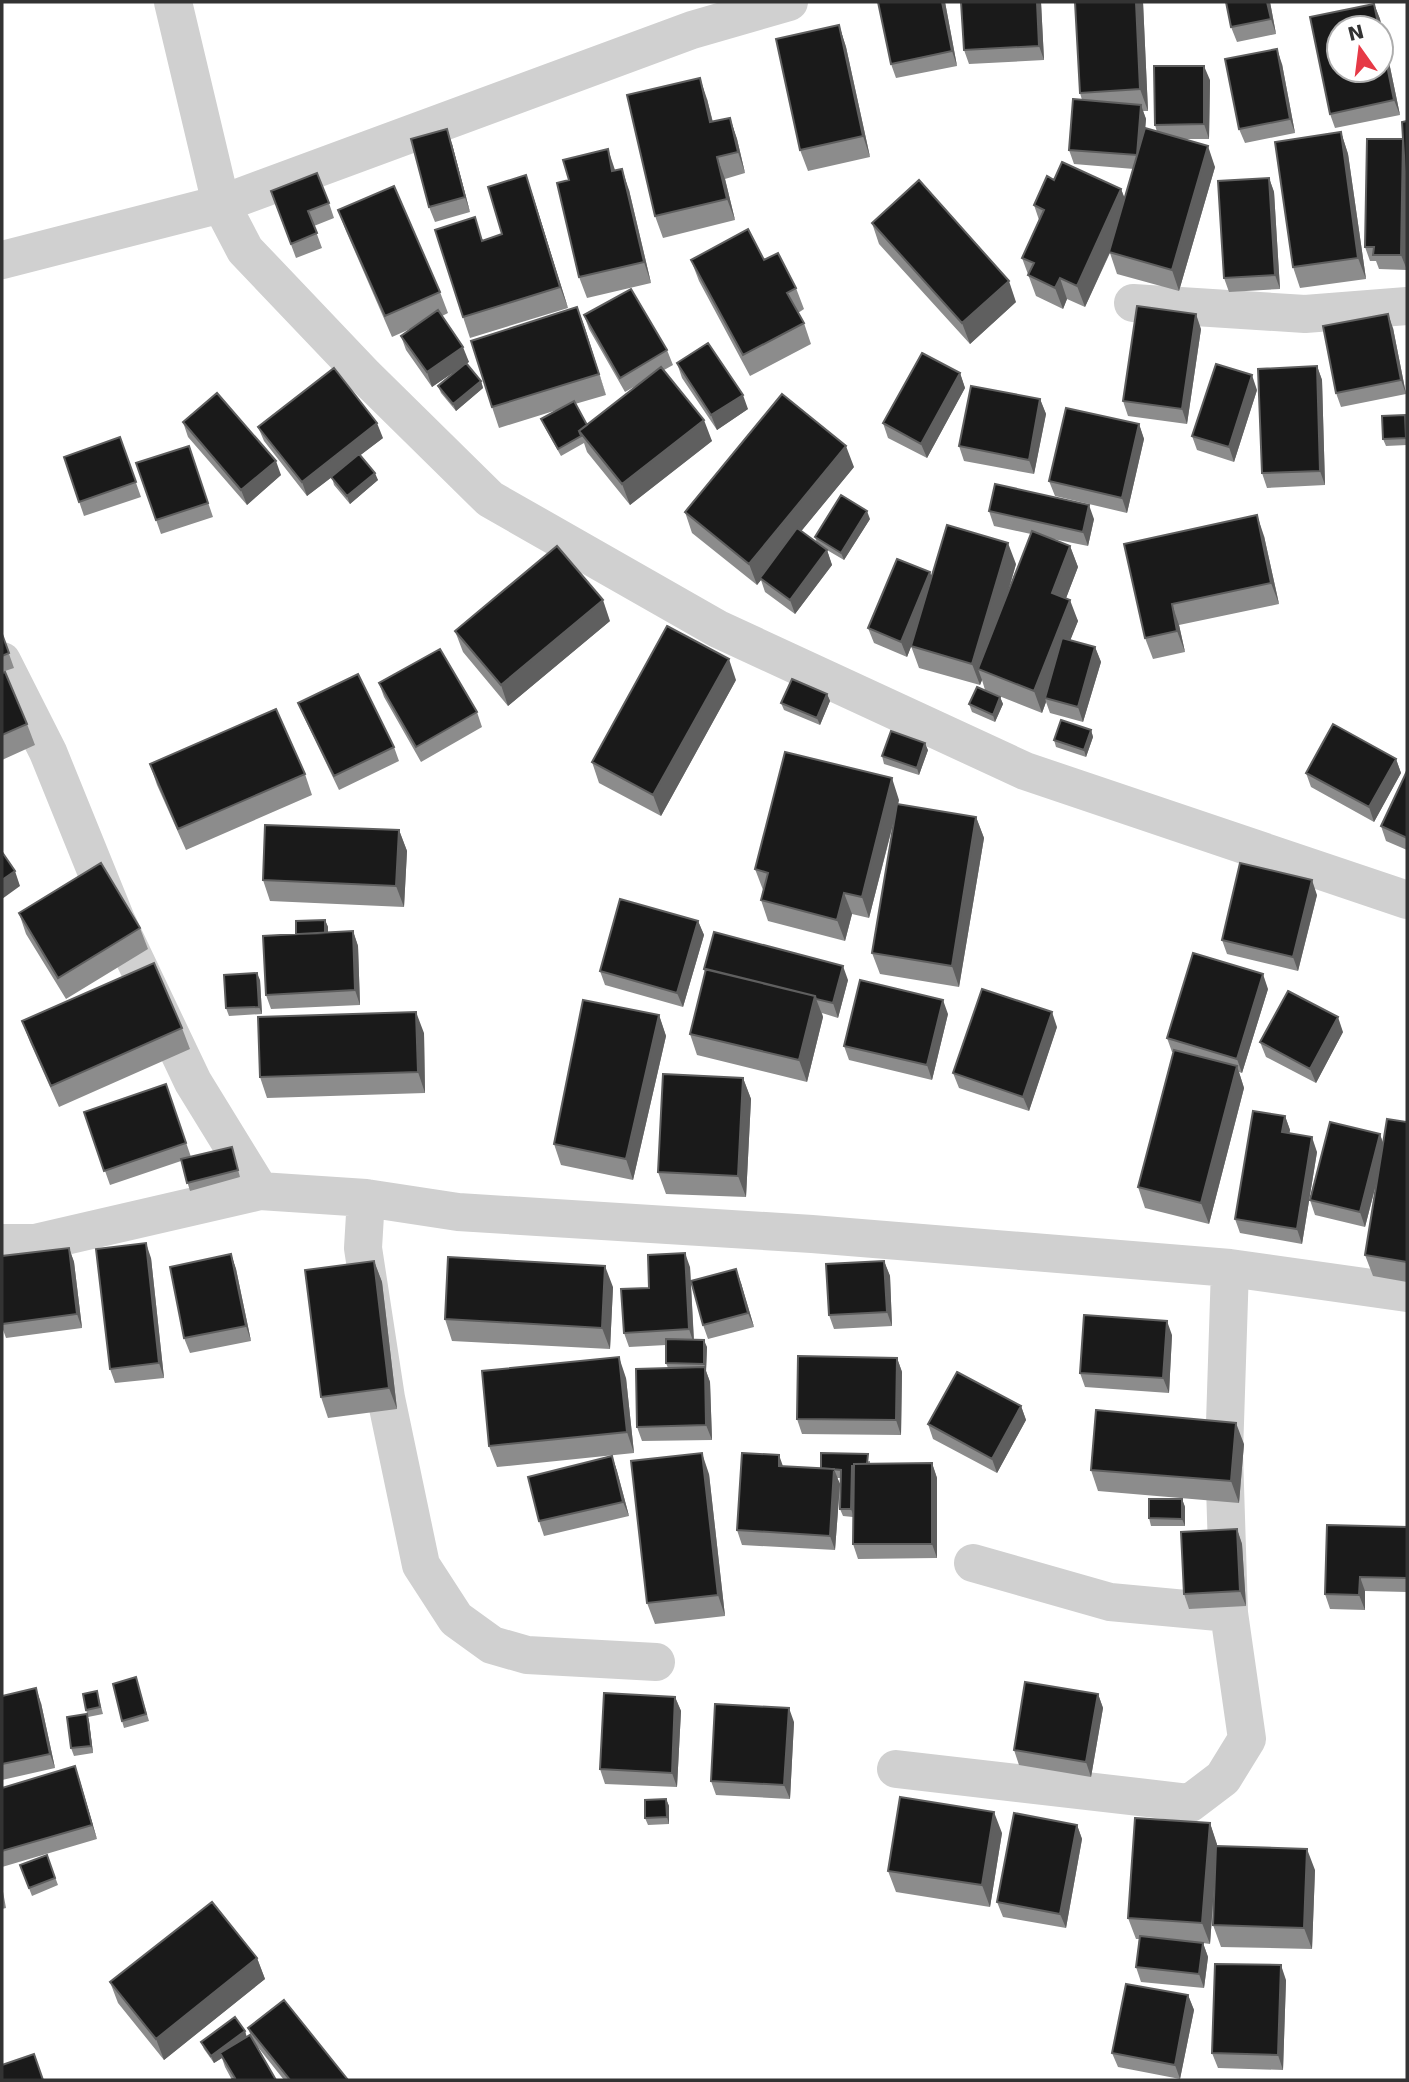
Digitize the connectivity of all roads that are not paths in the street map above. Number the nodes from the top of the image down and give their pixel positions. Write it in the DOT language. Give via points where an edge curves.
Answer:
graph roads {
  1 [pos="173,2"];
  2 [pos="789,2"];
  3 [pos="221,204"];
  4 [pos="2,260"];
  5 [pos="1133,303"];
  6 [pos="1407,306"];
  7 [pos="2,662"];
  8 [pos="1407,900"];
  9 [pos="260,1191"];
  10 [pos="366,1198"];
  11 [pos="2,1243"];
  12 [pos="1230,1269"];
  13 [pos="1407,1293"];
  14 [pos="973,1563"];
  15 [pos="1230,1613"];
  16 [pos="656,1662"];
  17 [pos="896,1769"];
  1 -- 3 [label="street"];
  2 -- 3 [label="street" via="692,30"];
  3 -- 4 [label="street"];
  3 -- 8 [label="street" via="245,250 490,499 718,629 1025,771"];
  5 -- 6 [label="street" via="1305,314"];
  7 -- 9 [label="street" via="48,752 116,920 193,1082"];
  9 -- 10 [label="street"];
  9 -- 11 [label="street" via="35,1243"];
  10 -- 12 [label="street" via="458,1212 812,1234"];
  10 -- 16 [label="street" via="363,1248 386,1398 421,1565 456,1619 492,1645 527,1655"];
  12 -- 13 [label="street"];
  12 -- 15 [label="street" via="1224,1454"];
  14 -- 15 [label="street" via="1110,1602"];
  15 -- 17 [label="street" via="1247,1739 1223,1778 1190,1803"];
}
